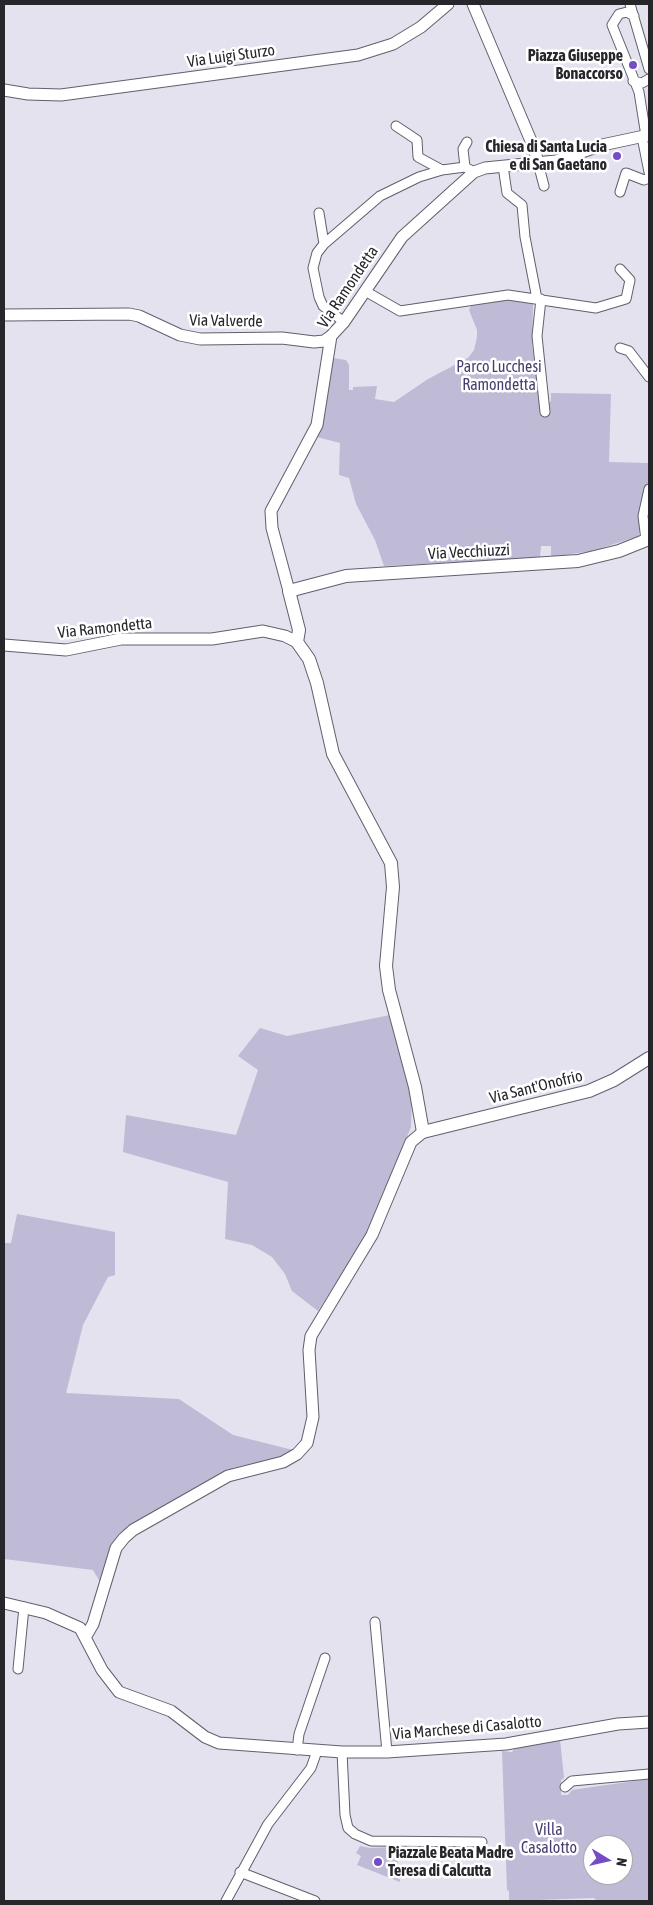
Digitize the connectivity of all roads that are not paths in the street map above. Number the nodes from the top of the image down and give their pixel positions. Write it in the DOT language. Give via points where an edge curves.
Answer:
graph roads {
  1 [pos="448,4"];
  2 [pos="473,4"];
  3 [pos="627,7"];
  4 [pos="649,69"];
  5 [pos="649,79"];
  6 [pos="633,81"];
  7 [pos="649,88"];
  8 [pos="4,90"];
  9 [pos="639,92"];
  10 [pos="396,126"];
  11 [pos="646,136"];
  12 [pos="467,142"];
  13 [pos="538,163"];
  14 [pos="503,166"];
  15 [pos="469,169"];
  16 [pos="442,170"];
  17 [pos="649,172"];
  18 [pos="649,178"];
  19 [pos="544,186"];
  20 [pos="620,192"];
  21 [pos="320,213"];
  22 [pos="324,244"];
  23 [pos="620,269"];
  24 [pos="365,291"];
  25 [pos="539,299"];
  26 [pos="4,315"];
  27 [pos="344,322"];
  28 [pos="331,336"];
  29 [pos="620,348"];
  30 [pos="649,377"];
  31 [pos="545,412"];
  32 [pos="649,489"];
  33 [pos="647,539"];
  34 [pos="289,591"];
  35 [pos="297,642"];
  36 [pos="4,646"];
  37 [pos="649,1058"];
  38 [pos="423,1132"];
  39 [pos="4,1603"];
  40 [pos="24,1607"];
  41 [pos="376,1622"];
  42 [pos="86,1636"];
  43 [pos="325,1658"];
  44 [pos="18,1669"];
  45 [pos="649,1722"];
  46 [pos="297,1750"];
  47 [pos="317,1751"];
  48 [pos="342,1752"];
  49 [pos="387,1752"];
  50 [pos="649,1774"];
  51 [pos="565,1787"];
  52 [pos="482,1842"];
  53 [pos="240,1872"];
  54 [pos="310,1900"];
  55 [pos="226,1901"];
  1 -- 8 [label="street, Via Luigi Sturzo" via="428,22 392,44 358,55 61,95"];
  2 -- 13 [label="street"];
  3 -- 4 [label="street" via="634,16"];
  3 -- 6 [label="street" via="612,24"];
  5 -- 6 [label="street" via="642,83"];
  6 -- 9 [label="street"];
  7 -- 9 [label="street"];
  9 -- 11 [label="street"];
  10 -- 16 [label="street" via="417,140 418,156"];
  11 -- 13 [label="street"];
  11 -- 17 [label="street"];
  12 -- 15 [label="street" via="464,149"];
  13 -- 14 [label="street"];
  13 -- 19 [label="street"];
  14 -- 15 [label="street"];
  14 -- 25 [label="street" via="507,192 522,205 525,236"];
  15 -- 16 [label="street"];
  15 -- 24 [label="street, Via Ramondetta" via="402,237"];
  16 -- 22 [label="street" via="418,177 380,196"];
  18 -- 20 [label="street" via="644,180 626,173"];
  21 -- 22 [label="street"];
  22 -- 27 [label="street" via="314,260 320,297 323,306"];
  23 -- 25 [label="street" via="630,280 626,299 622,302 596,308"];
  24 -- 25 [label="street" via="400,311 508,295"];
  24 -- 27 [label="street, Via Ramondetta"];
  25 -- 31 [label="street" via="537,336"];
  26 -- 28 [label="street, Via Valverde" via="129,314 180,335 200,339 282,338 314,342"];
  27 -- 28 [label="street, Via Ramondetta"];
  28 -- 34 [label="street, Via Ramondetta" via="317,425 271,511 272,528"];
  29 -- 30 [label="street" via="629,351"];
  32 -- 33 [label="street" via="643,516"];
  33 -- 34 [label="main road, Via Vecchiuzzi" via="619,551 578,561 346,576"];
  34 -- 35 [label="main road" via="299,630"];
  35 -- 36 [label="street, Via Ramondetta" via="263,631 212,639 120,639 66,650"];
  35 -- 38 [label="main road" via="309,659 317,683 334,754 391,863 393,887 388,990 415,1087"];
  37 -- 38 [label="main road, Via Sant'Onofrio" via="614,1080 588,1091"];
  38 -- 42 [label="street" via="411,1142 372,1235 311,1336 313,1417 307,1443 283,1462 228,1476 133,1530 116,1548 93,1624"];
  39 -- 40 [label="street"];
  40 -- 42 [label="street" via="67,1620"];
  40 -- 44 [label="street"];
  41 -- 49 [label="street"];
  42 -- 46 [label="street, Via Marchese di Casalotto" via="102,1670 118,1692 171,1711 205,1737 219,1743"];
  43 -- 46 [label="street" via="299,1734"];
  45 -- 49 [label="street, Via Marchese di Casalotto" via="618,1724 506,1744"];
  46 -- 47 [label="street, Via Marchese di Casalotto"];
  47 -- 48 [label="street, Via Marchese di Casalotto"];
  47 -- 53 [label="street" via="311,1768 268,1824"];
  48 -- 49 [label="street, Via Marchese di Casalotto"];
  48 -- 52 [label="street" via="345,1815 348,1828 355,1834 371,1841"];
  50 -- 51 [label="street" via="572,1781"];
  53 -- 54 [label="street"];
  53 -- 55 [label="street"];
}
